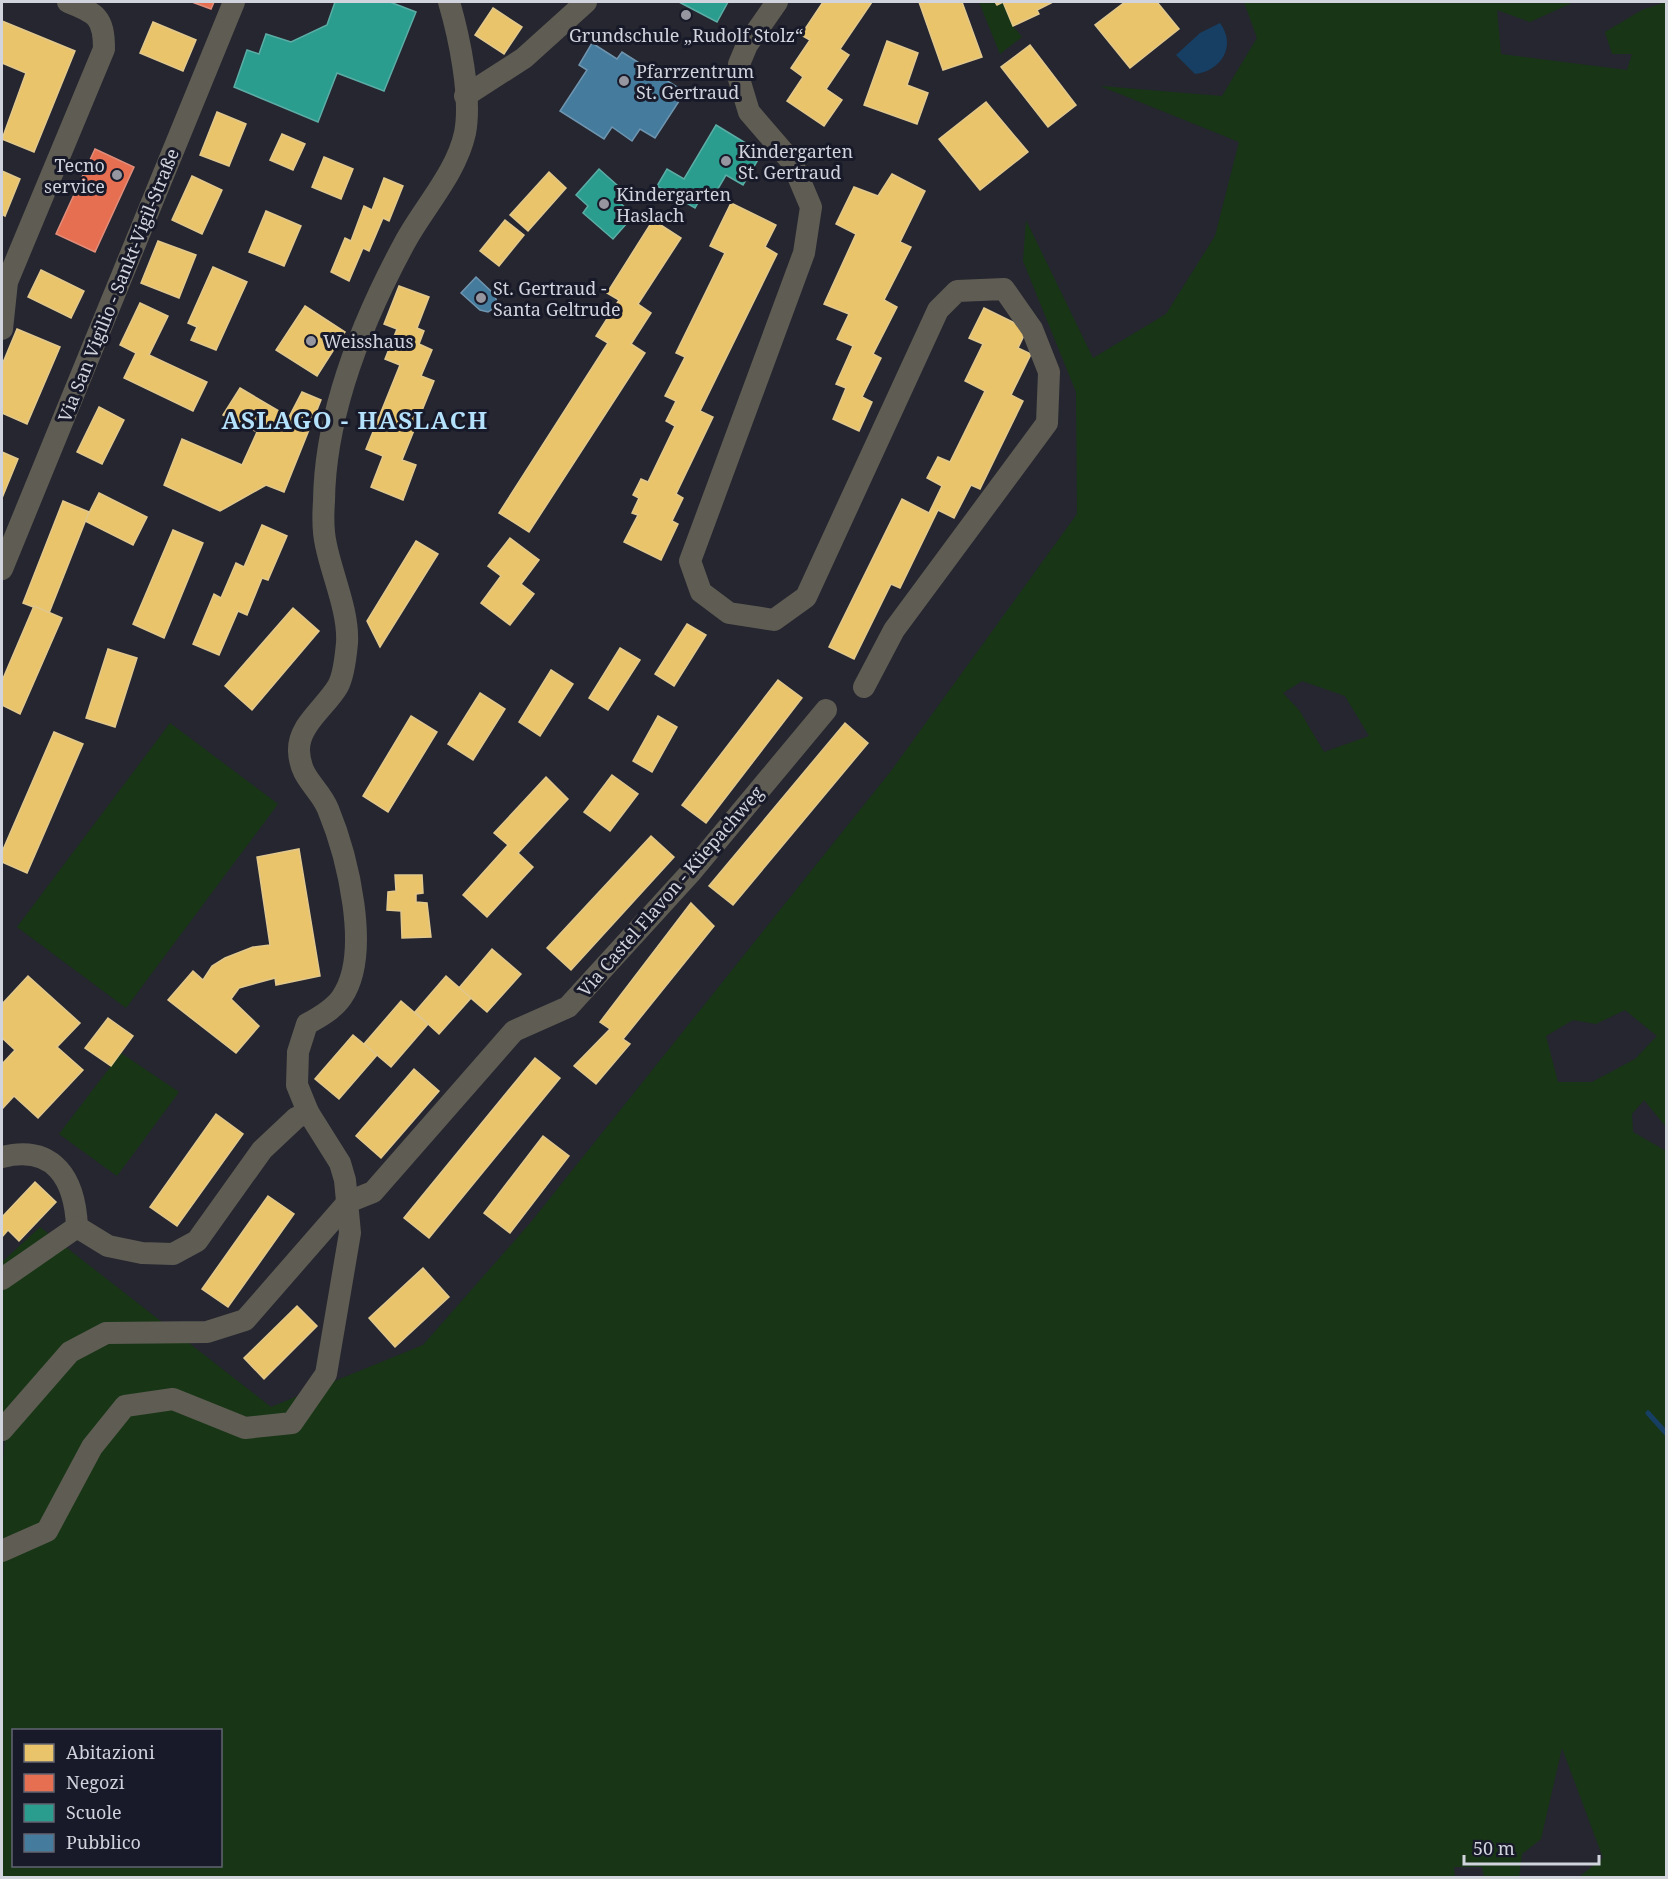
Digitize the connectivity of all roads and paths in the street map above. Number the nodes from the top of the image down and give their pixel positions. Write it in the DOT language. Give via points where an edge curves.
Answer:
graph roads {
  1 [pos="68,2"];
  2 [pos="234,2"];
  3 [pos="449,2"];
  4 [pos="586,2"];
  5 [pos="777,2"];
  6 [pos="465,96"];
  7 [pos="2,329"];
  8 [pos="2,569"];
  9 [pos="864,687"];
  10 [pos="826,710"];
  11 [pos="308,1112"];
  12 [pos="2,1157"];
  13 [pos="348,1202"];
  14 [pos="77,1227"];
  15 [pos="2,1279"];
  16 [pos="2,1430"];
  17 [pos="2,1551"];
  1 -- 7 [label="street" via="93,12 104,28 104,49 7,282"];
  2 -- 8 [label="street, Via San Vigilio - Sankt-Vigil-Straße"];
  3 -- 6 [label="street"];
  4 -- 6 [label="street" via="524,58"];
  5 -- 9 [label="street" via="747,45 739,64 739,80 749,111 792,162 811,207 804,253 690,561 701,592 729,613 774,620 806,597 938,310 957,291 1004,289 1032,329 1049,372 1047,423 894,630"];
  6 -- 11 [label="street" via="465,133 448,173 404,243 372,310 335,411 323,499 325,543 347,641 339,684 308,725 298,750 305,778 327,806 347,865 356,945 351,980 342,999 307,1024 297,1052 297,1085"];
  10 -- 13 [label="street, Via Castel Flavon - Küepachweg" via="692,872 568,1007 514,1031 373,1192"];
  11 -- 13 [label="street" via="340,1163"];
  11 -- 14 [label="street" via="296,1118 262,1150 197,1241 173,1254 108,1246"];
  12 -- 14 [label="street" via="20,1153 42,1155 67,1179 76,1202"];
  13 -- 16 [label="street" via="245,1320 207,1332 106,1333 70,1352"];
  13 -- 17 [label="street" via="350,1233 326,1374 292,1423 245,1428 173,1399 125,1406 92,1447 47,1531"];
  14 -- 15 [label="street"];
}
